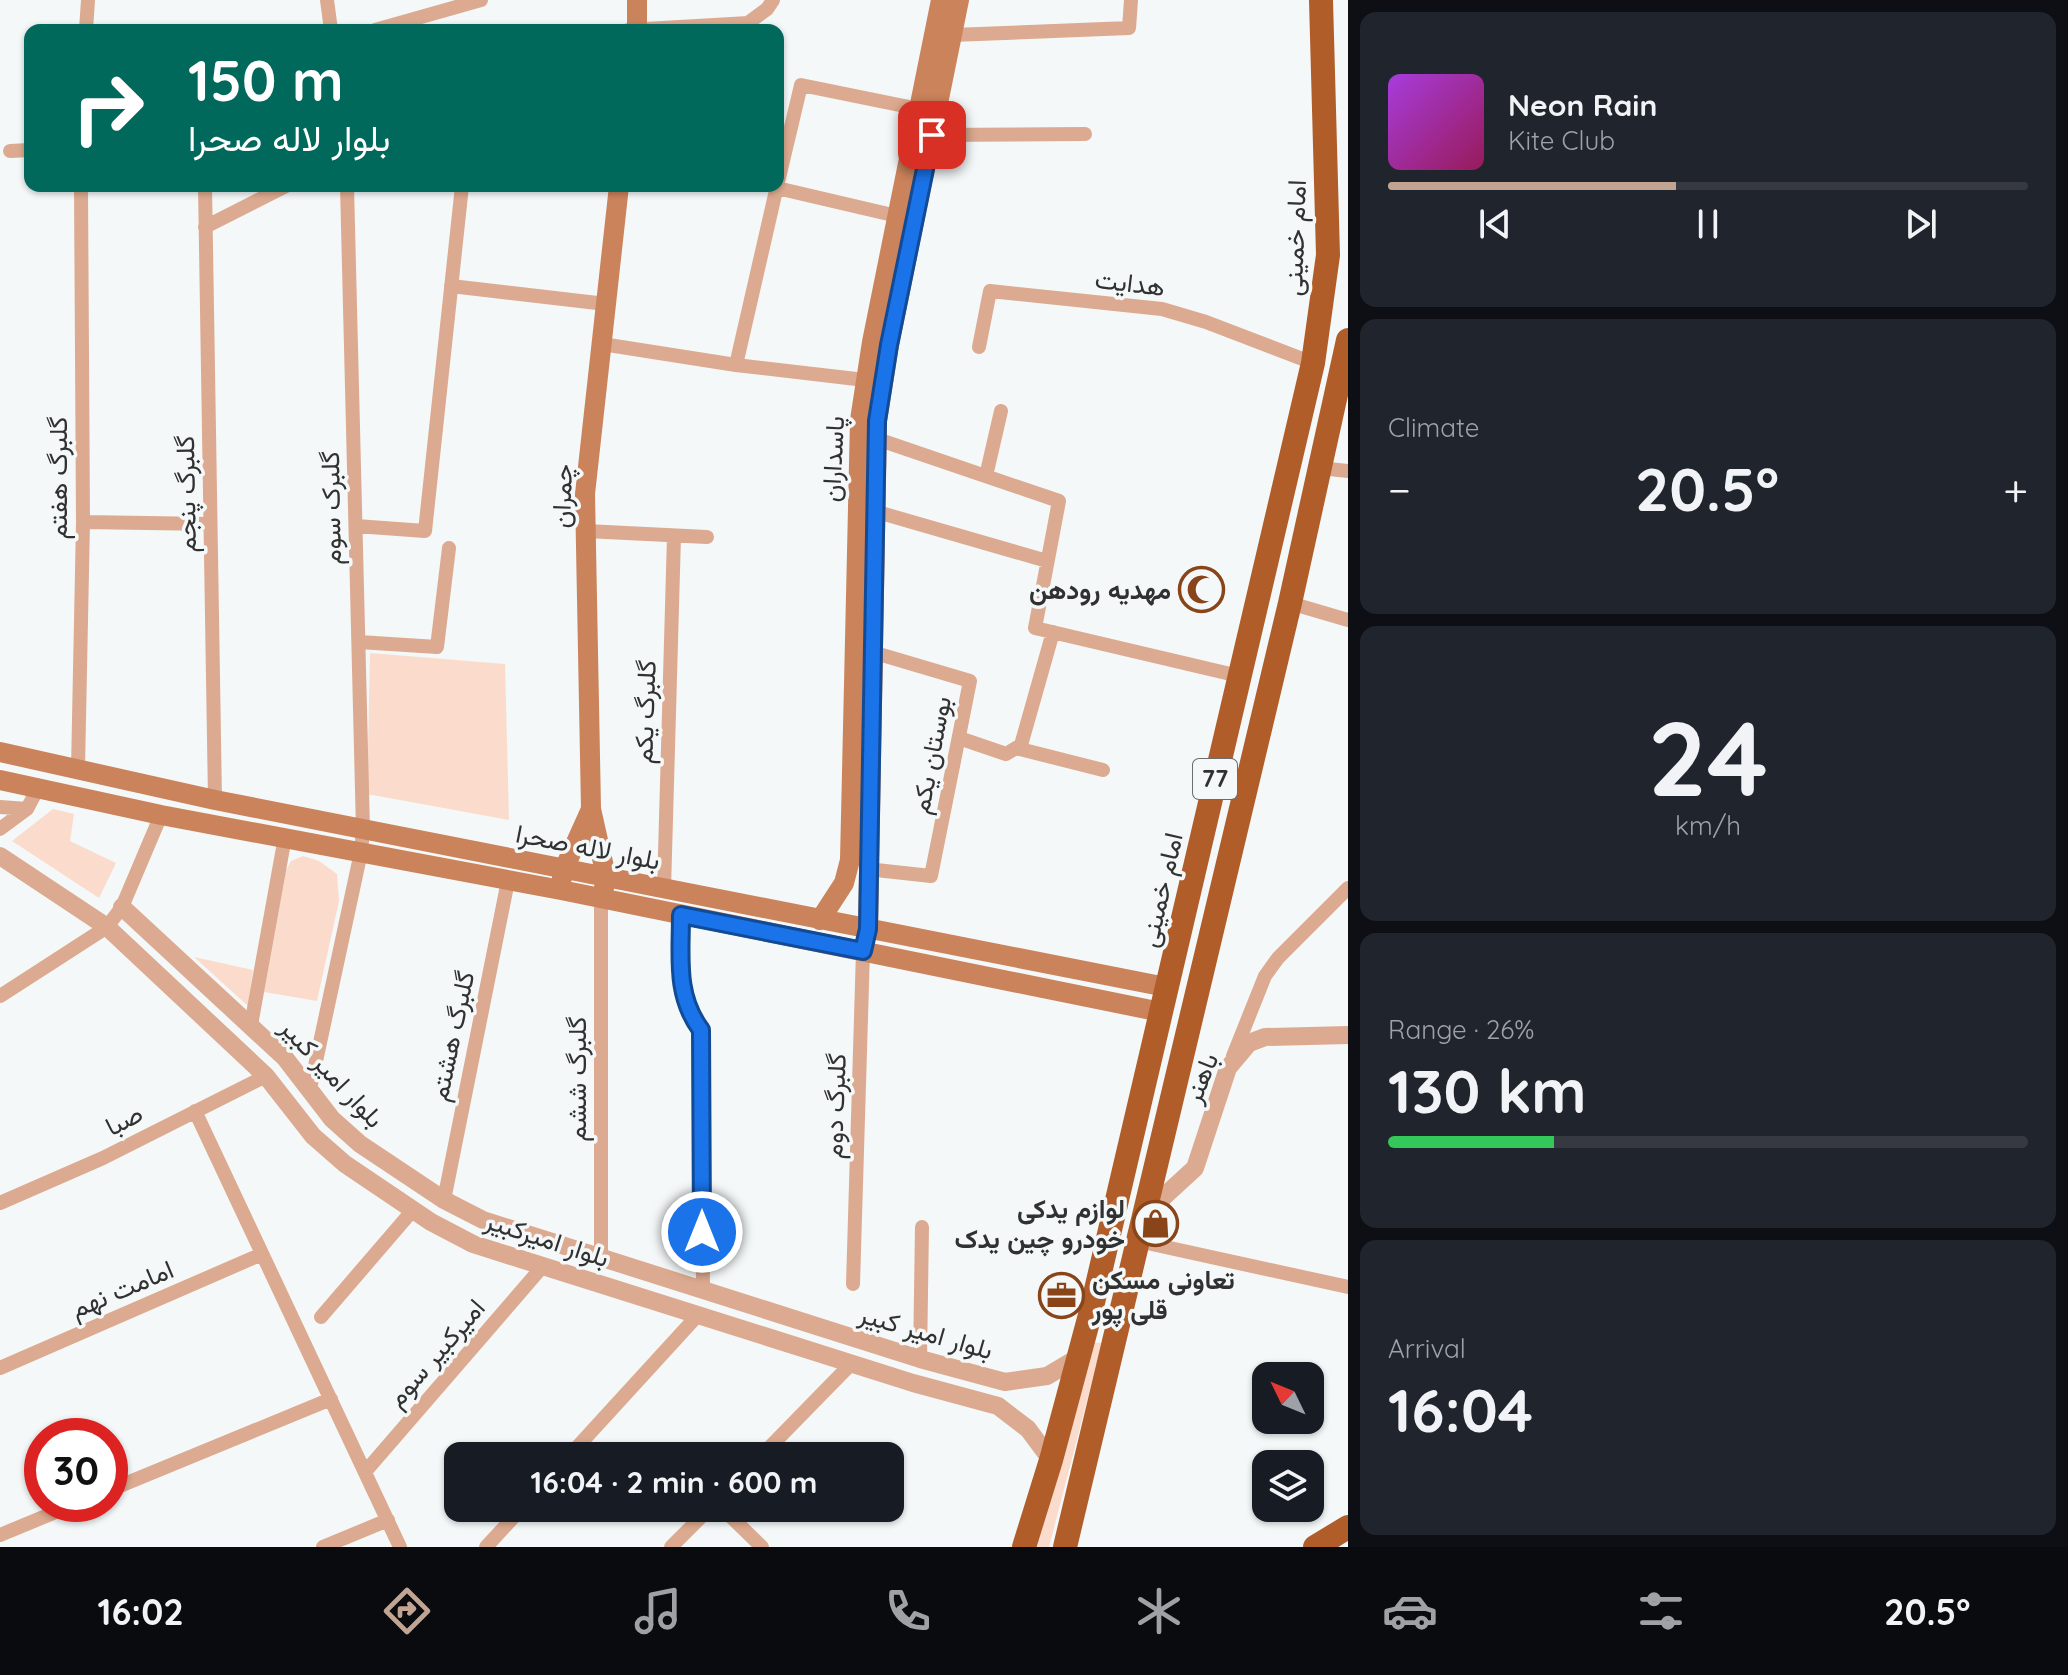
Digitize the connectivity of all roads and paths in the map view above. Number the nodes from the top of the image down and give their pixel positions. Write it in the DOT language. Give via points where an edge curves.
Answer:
graph roads {
  1 [pos="88,0"];
  2 [pos="327,0"];
  3 [pos="481,0"];
  4 [pos="637,0"];
  5 [pos="773,0"];
  6 [pos="941,0"];
  7 [pos="959,0"];
  8 [pos="1131,0"];
  9 [pos="1321,0"];
  10 [pos="86,24"];
  11 [pos="330,24"];
  12 [pos="396,24"];
  13 [pos="635,24"];
  14 [pos="729,24"];
  15 [pos="943,34"];
  16 [pos="919,109"];
  17 [pos="1085,134"];
  18 [pos="932,135"];
  19 [pos="24,150"];
  20 [pos="10,151"];
  21 [pos="784,156"];
  22 [pos="784,187"];
  23 [pos="81,192"];
  24 [pos="205,192"];
  25 [pos="274,192"];
  26 [pos="347,192"];
  27 [pos="461,192"];
  28 [pos="618,192"];
  29 [pos="775,192"];
  30 [pos="897,216"];
  31 [pos="205,227"];
  32 [pos="451,286"];
  33 [pos="606,304"];
  34 [pos="1348,340"];
  35 [pos="602,344"];
  36 [pos="979,347"];
  37 [pos="1313,363"];
  38 [pos="736,365"];
  39 [pos="865,380"];
  40 [pos="1001,411"];
  41 [pos="877,439"];
  42 [pos="1320,468"];
  43 [pos="1348,471"];
  44 [pos="986,476"];
  45 [pos="874,511"];
  46 [pos="83,522"];
  47 [pos="210,524"];
  48 [pos="356,526"];
  49 [pos="586,531"];
  50 [pos="674,536"];
  51 [pos="707,537"];
  52 [pos="449,548"];
  53 [pos="1047,561"];
  54 [pos="1290,603"];
  55 [pos="1348,620"];
  56 [pos="1053,632"];
  57 [pos="359,642"];
  58 [pos="863,651"];
  59 [pos="1239,676"];
  60 [pos="959,738"];
  61 [pos="1016,748"];
  62 [pos="0,752"];
  63 [pos="1219,763"];
  64 [pos="78,769"];
  65 [pos="1103,770"];
  66 [pos="1250,770"];
  67 [pos="0,780"];
  68 [pos="37,790"];
  69 [pos="215,800"];
  70 [pos="0,807"];
  71 [pos="27,809"];
  72 [pos="591,809"];
  73 [pos="161,815"];
  74 [pos="0,829"];
  75 [pos="363,830"];
  76 [pos="285,837"];
  77 [pos="361,852"];
  78 [pos="0,856"];
  79 [pos="564,869"];
  80 [pos="867,869"];
  81 [pos="606,876"];
  82 [pos="508,881"];
  83 [pos="1348,888"];
  84 [pos="664,889"];
  85 [pos="561,890"];
  86 [pos="601,899"];
  87 [pos="122,907"];
  88 [pos="681,915"];
  89 [pos="820,920"];
  90 [pos="107,927"];
  91 [pos="868,929"];
  92 [pos="863,951"];
  93 [pos="1124,980"];
  94 [pos="1166,987"];
  95 [pos="0,996"];
  96 [pos="1119,1002"];
  97 [pos="1161,1012"];
  98 [pos="251,1025"];
  99 [pos="1348,1035"];
  100 [pos="1228,1068"];
  101 [pos="266,1076"];
  102 [pos="310,1089"];
  103 [pos="195,1111"];
  104 [pos="1156,1171"];
  105 [pos="1185,1179"];
  106 [pos="444,1200"];
  107 [pos="0,1203"];
  108 [pos="413,1210"];
  109 [pos="1146,1213"];
  110 [pos="483,1220"];
  111 [pos="922,1227"];
  112 [pos="1138,1241"];
  113 [pos="473,1244"];
  114 [pos="262,1254"];
  115 [pos="601,1258"];
  116 [pos="543,1266"];
  117 [pos="853,1284"];
  118 [pos="1348,1287"];
  119 [pos="703,1290"];
  120 [pos="1091,1311"];
  121 [pos="698,1315"];
  122 [pos="321,1317"];
  123 [pos="1118,1319"];
  124 [pos="1079,1357"];
  125 [pos="920,1359"];
  126 [pos="851,1364"];
  127 [pos="0,1368"];
  128 [pos="331,1399"];
  129 [pos="582,1442"];
  130 [pos="775,1442"];
  131 [pos="1051,1460"];
  132 [pos="365,1472"];
  133 [pos="128,1483"];
  134 [pos="388,1520"];
  135 [pos="31,1522"];
  136 [pos="509,1522"];
  137 [pos="696,1522"];
  138 [pos="736,1522"];
  139 [pos="1348,1527"];
  140 [pos="0,1535"];
  141 [pos="323,1547"];
  142 [pos="400,1547"];
  143 [pos="486,1547"];
  144 [pos="671,1547"];
  145 [pos="762,1547"];
  146 [pos="1024,1547"];
  147 [pos="1065,1547"];
  148 [pos="1315,1547"];
  1 -- 10 [label="street"];
  2 -- 11 [label="street"];
  3 -- 12 [label="street"];
  4 -- 13 [label="main road"];
  5 -- 14 [label="street" via="748,23"];
  6 -- 15 [label="main road, پاسداران"];
  7 -- 15 [label="main road, پاسداران"];
  8 -- 15 [label="street" via="1129,28"];
  9 -- 37 [label="highway, امام خمینی / 77" via="1328,255"];
  15 -- 16 [label="main road, پاسداران"];
  15 -- 18 [label="main road, پاسداران"];
  16 -- 21 [label="street" via="801,85"];
  16 -- 30 [label="main road, پاسداران"];
  17 -- 18 [label="street"];
  18 -- 41 [label="main road, پاسداران" via="887,358"];
  19 -- 20 [label="street"];
  22 -- 30 [label="street"];
  23 -- 46 [label="street, گلبرگ هفتم"];
  24 -- 31 [label="street, گلبرگ پنجم"];
  25 -- 31 [label="street"];
  26 -- 48 [label="street, گلبرک سوم"];
  27 -- 32 [label="street"];
  28 -- 33 [label="main road, چمران"];
  29 -- 38 [label="street"];
  30 -- 39 [label="main road, پاسداران"];
  31 -- 47 [label="street, گلبرگ پنجم"];
  32 -- 33 [label="street"];
  32 -- 48 [label="street" via="425,531"];
  33 -- 35 [label="main road, چمران"];
  34 -- 42 [label="highway, 77"];
  35 -- 38 [label="street"];
  35 -- 49 [label="main road, چمران" via="585,494"];
  36 -- 37 [label="street, هدایت" via="990,291 1162,309"];
  37 -- 59 [label="highway, امام خمینی / 77"];
  38 -- 39 [label="street"];
  39 -- 58 [label="main road, پاسداران" via="860,420"];
  40 -- 44 [label="street"];
  41 -- 44 [label="street"];
  41 -- 45 [label="main road, پاسداران"];
  42 -- 43 [label="street"];
  42 -- 54 [label="highway, 77"];
  44 -- 53 [label="street" via="1059,501"];
  45 -- 53 [label="street"];
  45 -- 58 [label="main road, پاسداران"];
  46 -- 47 [label="street"];
  46 -- 64 [label="street, گلبرگ هفتم"];
  47 -- 69 [label="street, گلبرگ پنجم"];
  48 -- 57 [label="street, گلبرک سوم"];
  49 -- 50 [label="street"];
  49 -- 72 [label="main road, چمران"];
  50 -- 51 [label="street"];
  50 -- 84 [label="street, گلبرگ یکم"];
  52 -- 57 [label="street" via="437,647"];
  53 -- 56 [label="street" via="1035,628"];
  54 -- 55 [label="street"];
  54 -- 66 [label="highway, 77"];
  56 -- 59 [label="street"];
  56 -- 61 [label="street" via="1032,712"];
  57 -- 75 [label="street, گلبرک سوم"];
  58 -- 60 [label="street, بوستان یکم" via="970,681"];
  58 -- 80 [label="main road, پاسداران"];
  58 -- 89 [label="main road, پاسداران" via="850,860 844,883"];
  59 -- 63 [label="highway, امام خمینی / 77"];
  60 -- 61 [label="street" via="1006,754"];
  60 -- 80 [label="street, بوستان یکم" via="931,876"];
  61 -- 65 [label="street"];
  62 -- 64 [label="main road, بلوار لاله صحرا"];
  63 -- 66 [label="highway"];
  63 -- 94 [label="highway, امام خمینی / 77"];
  64 -- 69 [label="main road, بلوار لاله صحرا"];
  66 -- 104 [label="highway, 77"];
  67 -- 68 [label="main road, بلوار لاله صحرا"];
  68 -- 71 [label="street"];
  68 -- 73 [label="main road, بلوار لاله صحرا"];
  69 -- 75 [label="main road, بلوار لاله صحرا"];
  70 -- 71 [label="street"];
  71 -- 74 [label="street"];
  72 -- 79 [label="main road, چمران"];
  72 -- 81 [label="main road, چمران"];
  73 -- 76 [label="main road, بلوار لاله صحرا"];
  73 -- 87 [label="street"];
  75 -- 77 [label="street, گلبرک سوم"];
  75 -- 79 [label="main road, بلوار لاله صحرا"];
  76 -- 77 [label="main road, بلوار لاله صحرا"];
  76 -- 98 [label="street"];
  77 -- 82 [label="main road, بلوار لاله صحرا"];
  77 -- 102 [label="street, گلبرک سوم"];
  78 -- 90 [label="street, بلوار امیرکبیر"];
  79 -- 81 [label="main road, بلوار لاله صحرا"];
  79 -- 85 [label="main road, چمران"];
  80 -- 91 [label="main road, پاسداران"];
  81 -- 84 [label="main road, بلوار لاله صحرا"];
  81 -- 86 [label="main road, چمران"];
  82 -- 85 [label="main road, بلوار لاله صحرا"];
  82 -- 106 [label="street, گلبرگ هشتم"];
  83 -- 100 [label="street" via="1265,976"];
  84 -- 89 [label="main road, بلوار لاله صحرا"];
  85 -- 86 [label="main road, بلوار لاله صحرا"];
  86 -- 88 [label="main road, بلوار لاله صحرا"];
  86 -- 115 [label="street, گلبرگ ششم"];
  87 -- 90 [label="street"];
  87 -- 98 [label="street, بلوار امیر کبیر"];
  88 -- 92 [label="main road, بلوار لاله صحرا"];
  88 -- 119 [label="street" via="681,981 688,1012 701,1030"];
  89 -- 91 [label="main road, بلوار لاله صحرا"];
  90 -- 95 [label="street"];
  90 -- 101 [label="street, بلوار امیرکبیر"];
  91 -- 92 [label="street, گلبرگ دوم"];
  91 -- 93 [label="main road, بلوار لاله صحرا"];
  92 -- 96 [label="main road, بلوار لاله صحرا"];
  92 -- 117 [label="street, گلبرگ دوم"];
  93 -- 94 [label="main road, بلوار لاله صحرا"];
  93 -- 96 [label="main road"];
  94 -- 97 [label="highway, امام خمینی / 77"];
  96 -- 97 [label="main road, بلوار لاله صحرا"];
  97 -- 120 [label="highway, امام خمینی / 77"];
  98 -- 102 [label="street, بلوار امیر کبیر"];
  99 -- 100 [label="street, باهنر" via="1256,1038"];
  100 -- 105 [label="street, باهنر" via="1199,1158"];
  101 -- 103 [label="street, صبا"];
  101 -- 108 [label="street, بلوار امیرکبیر" via="313,1136"];
  102 -- 106 [label="street, بلوار امیر کبیر" via="360,1144"];
  103 -- 107 [label="street, صبا"];
  103 -- 114 [label="street"];
  104 -- 105 [label="street" via="1168,1185"];
  104 -- 109 [label="highway, 77"];
  105 -- 109 [label="street, باهنر"];
  106 -- 110 [label="street, بلوار امیر کبیر"];
  108 -- 113 [label="street, بلوار امیرکبیر"];
  108 -- 122 [label="street"];
  109 -- 112 [label="highway, 77"];
  110 -- 113 [label="street"];
  110 -- 115 [label="street, بلوار امیر کبیر"];
  111 -- 125 [label="street"];
  112 -- 118 [label="street"];
  112 -- 123 [label="highway, 77"];
  113 -- 116 [label="street, بلوار امیرکبیر"];
  114 -- 127 [label="street, امامت نهم"];
  114 -- 128 [label="street"];
  115 -- 119 [label="street, بلوار امیر کبیر"];
  116 -- 121 [label="street, بلوار امیرکبیر"];
  116 -- 132 [label="street, امیرکبیر سوم"];
  119 -- 125 [label="street, بلوار امیر کبیر"];
  120 -- 123 [label="highway"];
  120 -- 124 [label="highway, امام خمینی / 77"];
  121 -- 126 [label="street, بلوار امیرکبیر"];
  121 -- 129 [label="street"];
  123 -- 147 [label="highway, 77"];
  124 -- 125 [label="street, بلوار امیر کبیر" via="1047,1376 1005,1382"];
  124 -- 131 [label="highway, امام خمینی / 77"];
  126 -- 130 [label="street"];
  126 -- 131 [label="street, بلوار امیرکبیر" via="998,1406 1028,1429"];
  128 -- 132 [label="street"];
  128 -- 133 [label="street"];
  131 -- 146 [label="highway, امام خمینی / 77"];
  132 -- 134 [label="street"];
  134 -- 141 [label="street"];
  134 -- 142 [label="street"];
  135 -- 140 [label="street"];
  136 -- 143 [label="street"];
  137 -- 144 [label="street"];
  138 -- 145 [label="street"];
  139 -- 148 [label="highway"];
}
